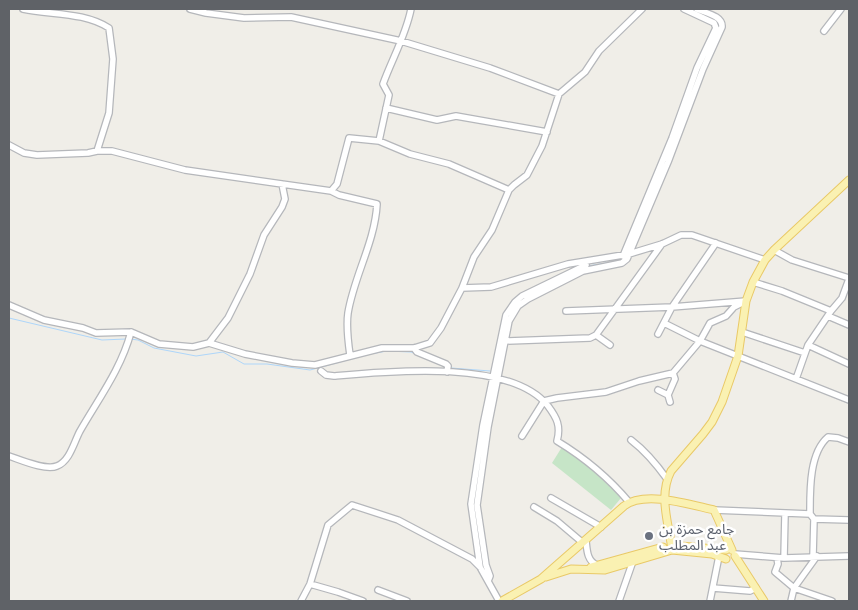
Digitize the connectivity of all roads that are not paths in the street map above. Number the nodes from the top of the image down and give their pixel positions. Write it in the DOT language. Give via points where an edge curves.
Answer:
graph roads {
  1 [pos="23,9"];
  2 [pos="190,9"];
  3 [pos="411,9"];
  4 [pos="642,9"];
  5 [pos="684,9"];
  6 [pos="697,9"];
  7 [pos="841,9"];
  8 [pos="824,31"];
  9 [pos="401,41"];
  10 [pos="559,94"];
  11 [pos="386,108"];
  12 [pos="546,132"];
  13 [pos="675,139"];
  14 [pos="379,141"];
  15 [pos="9,145"];
  16 [pos="97,150"];
  17 [pos="849,174"];
  18 [pos="849,180"];
  19 [pos="282,184"];
  20 [pos="510,190"];
  21 [pos="331,191"];
  22 [pos="797,227"];
  23 [pos="716,243"];
  24 [pos="662,244"];
  25 [pos="774,250"];
  26 [pos="626,255"];
  27 [pos="766,260"];
  28 [pos="849,278"];
  29 [pos="753,282"];
  30 [pos="462,288"];
  31 [pos="746,301"];
  32 [pos="9,305"];
  33 [pos="672,307"];
  34 [pos="616,309"];
  35 [pos="566,311"];
  36 [pos="830,313"];
  37 [pos="664,323"];
  38 [pos="849,325"];
  39 [pos="131,332"];
  40 [pos="742,332"];
  41 [pos="658,334"];
  42 [pos="596,335"];
  43 [pos="506,340"];
  44 [pos="700,340"];
  45 [pos="209,343"];
  46 [pos="610,345"];
  47 [pos="808,345"];
  48 [pos="414,348"];
  49 [pos="805,354"];
  50 [pos="350,355"];
  51 [pos="738,356"];
  52 [pos="849,364"];
  53 [pos="321,371"];
  54 [pos="448,372"];
  55 [pos="673,374"];
  56 [pos="496,379"];
  57 [pos="796,379"];
  58 [pos="658,390"];
  59 [pos="849,400"];
  60 [pos="544,401"];
  61 [pos="522,436"];
  62 [pos="631,440"];
  63 [pos="849,442"];
  64 [pos="9,456"];
  65 [pos="667,479"];
  66 [pos="551,498"];
  67 [pos="665,500"];
  68 [pos="629,502"];
  69 [pos="534,507"];
  70 [pos="714,510"];
  71 [pos="785,514"];
  72 [pos="812,517"];
  73 [pos="849,520"];
  74 [pos="600,528"];
  75 [pos="584,542"];
  76 [pos="672,547"];
  77 [pos="732,553"];
  78 [pos="815,556"];
  79 [pos="849,556"];
  80 [pos="722,558"];
  81 [pos="777,558"];
  82 [pos="784,558"];
  83 [pos="633,561"];
  84 [pos="597,565"];
  85 [pos="480,567"];
  86 [pos="583,568"];
  87 [pos="541,579"];
  88 [pos="488,581"];
  89 [pos="310,584"];
  90 [pos="713,588"];
  91 [pos="756,588"];
  92 [pos="794,588"];
  93 [pos="378,590"];
  94 [pos="301,601"];
  95 [pos="363,601"];
  96 [pos="406,601"];
  97 [pos="501,601"];
  98 [pos="619,601"];
  99 [pos="710,601"];
  100 [pos="764,601"];
  101 [pos="791,601"];
  102 [pos="832,601"];
  1 -- 16 [label="street" via="77,15 109,28 113,59 109,113"];
  2 -- 9 [label="street" via="244,18 291,18"];
  3 -- 9 [label="street"];
  4 -- 10 [label="street" via="599,51 585,72"];
  5 -- 13 [label="street" via="714,23 716,28 697,68"];
  6 -- 13 [label="street" via="723,24"];
  7 -- 8 [label="street"];
  9 -- 10 [label="street" via="490,68"];
  9 -- 11 [label="street" via="384,84 389,95"];
  10 -- 12 [label="street"];
  11 -- 12 [label="street" via="437,120 456,116"];
  11 -- 14 [label="street"];
  12 -- 20 [label="street" via="527,175"];
  13 -- 26 [label="street"];
  14 -- 20 [label="street" via="410,154 448,164"];
  14 -- 21 [label="street" via="349,138 337,184"];
  15 -- 16 [label="street" via="37,155"];
  16 -- 19 [label="street" via="185,170"];
  17 -- 22 [label="main road" via="802,218"];
  18 -- 22 [label="main road"];
  19 -- 21 [label="street"];
  19 -- 45 [label="street" via="285,199 282,207 264,235 250,274 228,318"];
  20 -- 30 [label="street" via="492,230 474,257"];
  21 -- 50 [label="street" via="377,204 372,235 348,312 346,332"];
  22 -- 25 [label="main road"];
  23 -- 24 [label="street" via="681,235"];
  23 -- 27 [label="street"];
  23 -- 33 [label="street"];
  24 -- 26 [label="street"];
  24 -- 34 [label="street"];
  25 -- 27 [label="main road"];
  25 -- 28 [label="street" via="792,260"];
  26 -- 30 [label="street" via="568,264 491,287"];
  26 -- 43 [label="street" via="627,259 622,264 583,271 522,303 512,316"];
  26 -- 56 [label="street" via="581,266 518,299 503,322"];
  27 -- 29 [label="main road"];
  28 -- 36 [label="street" via="842,298"];
  29 -- 31 [label="main road"];
  29 -- 36 [label="street"];
  30 -- 48 [label="street" via="430,343"];
  31 -- 33 [label="street"];
  31 -- 40 [label="main road"];
  31 -- 44 [label="street" via="726,316 710,322"];
  32 -- 39 [label="street" via="44,320 96,332"];
  33 -- 34 [label="street"];
  33 -- 37 [label="street"];
  34 -- 35 [label="street"];
  34 -- 42 [label="street"];
  36 -- 38 [label="street"];
  36 -- 47 [label="street"];
  37 -- 41 [label="street"];
  37 -- 44 [label="street"];
  39 -- 45 [label="street" via="159,344 193,347"];
  39 -- 64 [label="street" via="122,360 66,460 50,468"];
  40 -- 49 [label="street"];
  40 -- 51 [label="main road"];
  42 -- 43 [label="street" via="590,338"];
  42 -- 46 [label="street"];
  43 -- 56 [label="street"];
  44 -- 51 [label="street"];
  44 -- 55 [label="street"];
  45 -- 50 [label="street" via="292,364 315,365"];
  47 -- 49 [label="street"];
  47 -- 52 [label="street"];
  48 -- 50 [label="street" via="390,347"];
  48 -- 54 [label="street" via="446,364"];
  49 -- 57 [label="street"];
  51 -- 57 [label="street"];
  51 -- 65 [label="main road" via="712,422"];
  53 -- 54 [label="street" via="334,376 408,370"];
  54 -- 56 [label="street"];
  55 -- 58 [label="street" via="675,379 669,398"];
  55 -- 60 [label="street" via="606,392"];
  56 -- 60 [label="street" via="519,384"];
  56 -- 85 [label="street" via="483,425 471,504"];
  56 -- 88 [label="street" via="477,505 490,576"];
  57 -- 59 [label="street"];
  60 -- 61 [label="street"];
  60 -- 68 [label="street" via="559,424 557,441 579,454 610,480"];
  62 -- 65 [label="street"];
  63 -- 72 [label="street" via="828,437 821,442 812,476"];
  65 -- 67 [label="main road"];
  66 -- 74 [label="street"];
  67 -- 68 [label="main road"];
  67 -- 70 [label="main road"];
  67 -- 76 [label="main road"];
  68 -- 74 [label="main road"];
  69 -- 75 [label="street"];
  70 -- 71 [label="street"];
  70 -- 77 [label="main road"];
  71 -- 72 [label="street"];
  71 -- 82 [label="street"];
  72 -- 73 [label="street"];
  72 -- 78 [label="street"];
  74 -- 75 [label="main road"];
  75 -- 84 [label="street" via="589,559"];
  75 -- 87 [label="main road"];
  76 -- 77 [label="main road"];
  76 -- 80 [label="main road"];
  76 -- 83 [label="main road"];
  76 -- 84 [label="main road"];
  77 -- 80 [label="main road" via="731,560"];
  77 -- 81 [label="street"];
  77 -- 91 [label="main road"];
  78 -- 79 [label="street"];
  78 -- 82 [label="street"];
  78 -- 92 [label="street"];
  80 -- 90 [label="street"];
  81 -- 82 [label="street"];
  81 -- 92 [label="street" via="776,572"];
  83 -- 86 [label="main road" via="605,570"];
  83 -- 98 [label="street"];
  84 -- 86 [label="main road"];
  85 -- 88 [label="street"];
  85 -- 89 [label="street" via="472,559 398,520 352,505 328,525"];
  86 -- 87 [label="main road"];
  87 -- 97 [label="main road"];
  88 -- 97 [label="street"];
  89 -- 94 [label="street"];
  89 -- 95 [label="street"];
  90 -- 91 [label="street"];
  90 -- 99 [label="street"];
  91 -- 100 [label="main road"];
  92 -- 101 [label="street"];
  92 -- 102 [label="street"];
  93 -- 96 [label="street"];
}
